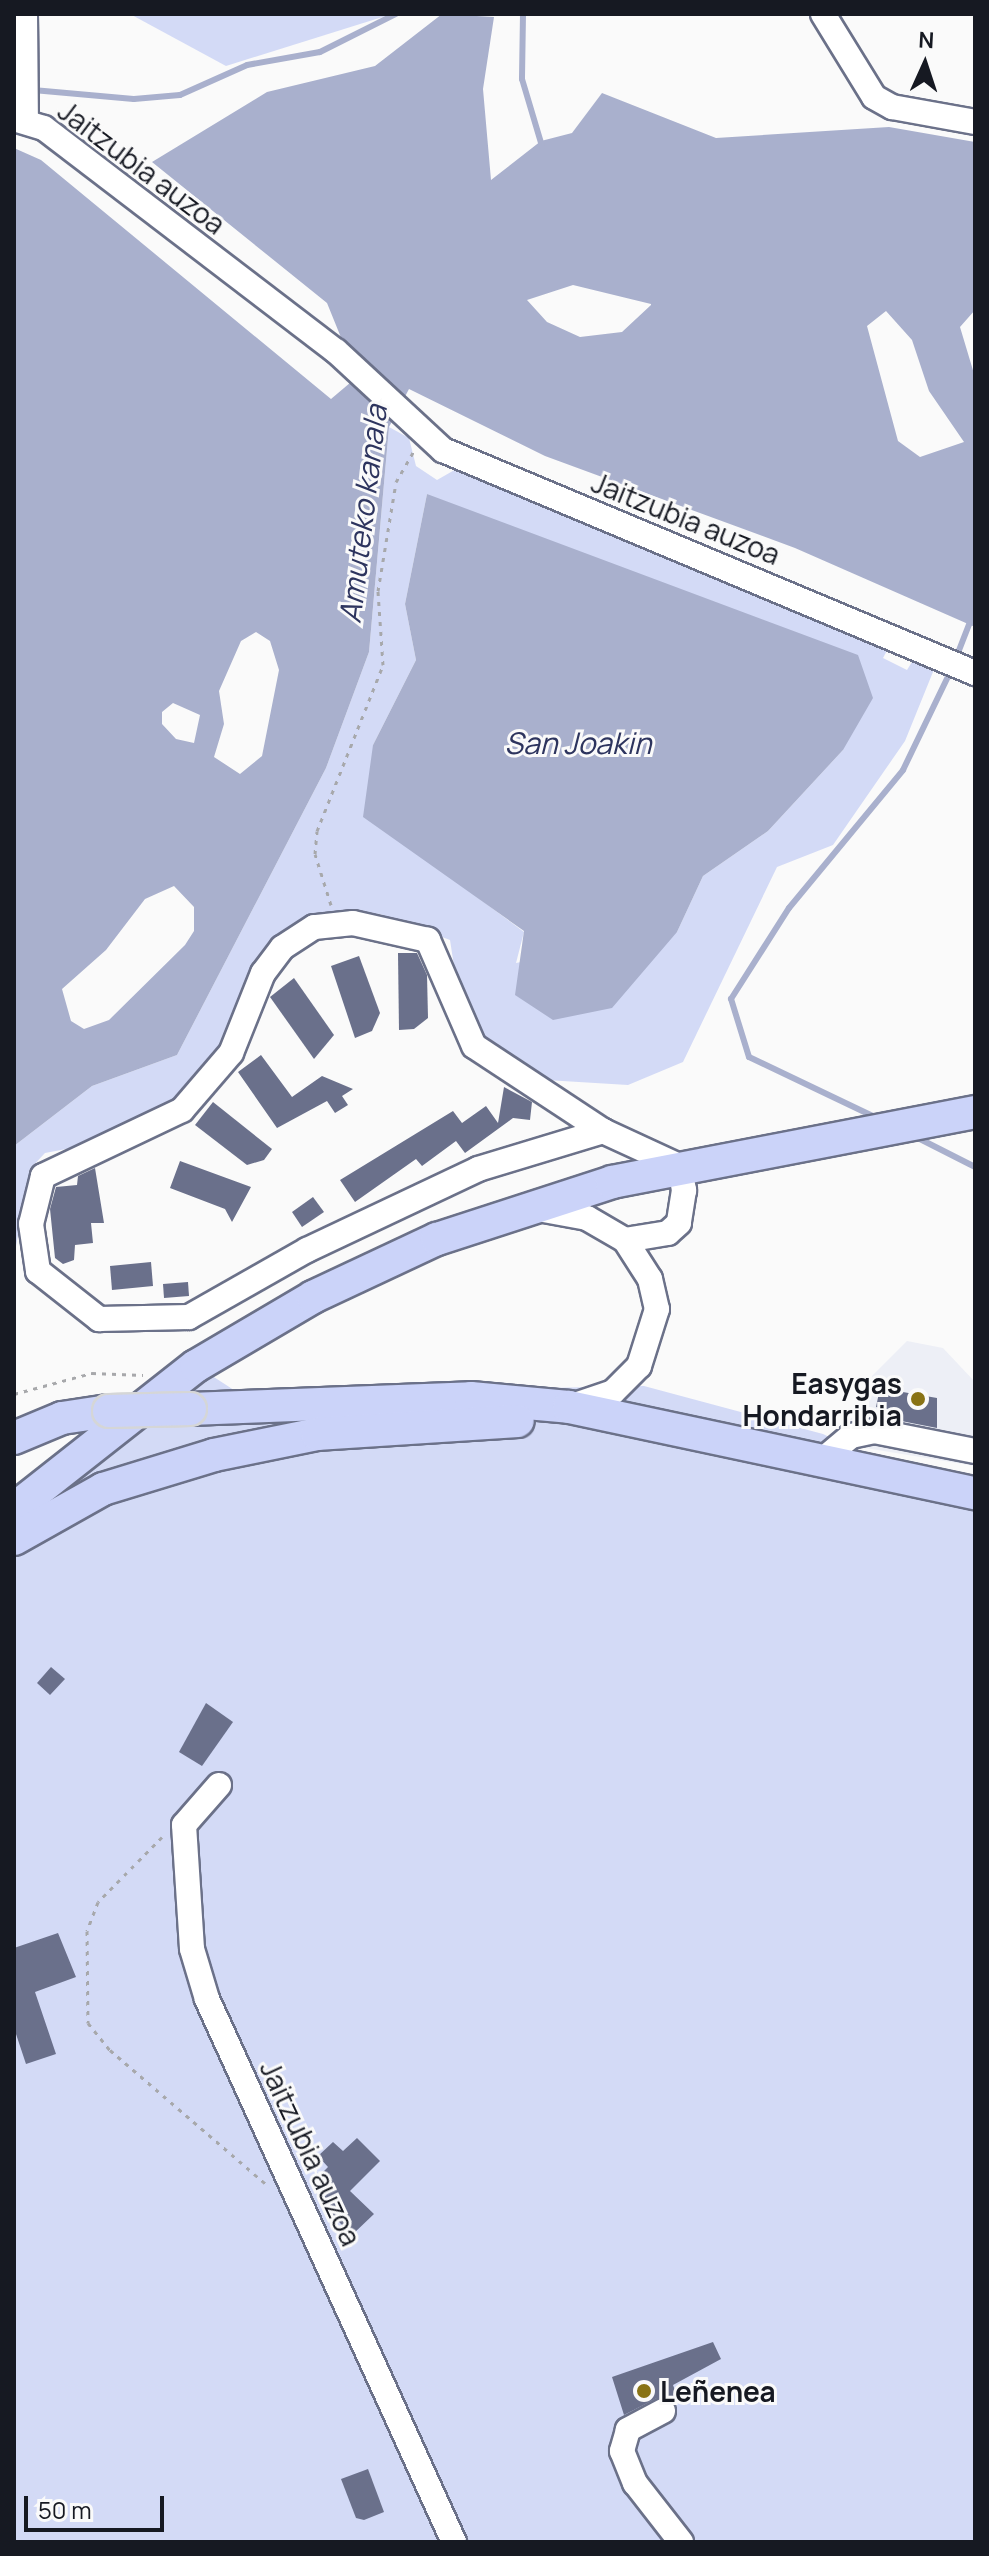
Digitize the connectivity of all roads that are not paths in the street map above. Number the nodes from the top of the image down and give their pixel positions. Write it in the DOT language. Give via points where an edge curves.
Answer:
graph roads {
  1 [pos="25,14"];
  2 [pos="823,14"];
  3 [pos="20,119"];
  4 [pos="975,122"];
  5 [pos="974,672"];
  6 [pos="964,1114"];
  7 [pos="603,1131"];
  8 [pos="679,1166"];
  9 [pos="523,1208"];
  10 [pos="625,1240"];
  11 [pos="569,1407"];
  12 [pos="14,1438"];
  13 [pos="752,1449"];
  14 [pos="975,1451"];
  15 [pos="820,1462"];
  16 [pos="975,1493"];
  17 [pos="14,1509"];
  18 [pos="14,1539"];
  19 [pos="219,1785"];
  20 [pos="663,2411"];
  21 [pos="454,2542"];
  22 [pos="681,2542"];
  1 -- 3 [label="street, Jaitzubia auzoa"];
  2 -- 4 [label="street" via="874,97 892,107"];
  3 -- 5 [label="street, Jaitzubia auzoa" via="336,351 418,429 458,457"];
  6 -- 8 [label="main road"];
  7 -- 7 [label="street" via="478,1169 307,1250 189,1317 99,1319 57,1293 35,1259 31,1224 43,1176 182,1110 231,1053 263,973 282,948 299,933 328,924 353,923 428,940 474,1046"];
  7 -- 8 [label="street"];
  8 -- 9 [label="main road"];
  8 -- 10 [label="street" via="679,1223 644,1241"];
  9 -- 10 [label="street" via="587,1218"];
  9 -- 17 [label="main road" via="437,1239 257,1330 96,1439"];
  10 -- 11 [label="street" via="650,1279 653,1337 613,1392"];
  11 -- 12 [label="main road, bridge" via="471,1398 109,1411 62,1418"];
  11 -- 13 [label="main road"];
  13 -- 15 [label="main road"];
  13 -- 18 [label="main road" via="499,1420 317,1434 214,1455 103,1489"];
  14 -- 15 [label="street" via="874,1431 851,1436"];
  15 -- 16 [label="main road"];
  19 -- 21 [label="street, Jaitzubia auzoa" via="184,1825 192,1949 203,1986"];
  20 -- 22 [label="street" via="628,2430 622,2451 635,2483"];
}
